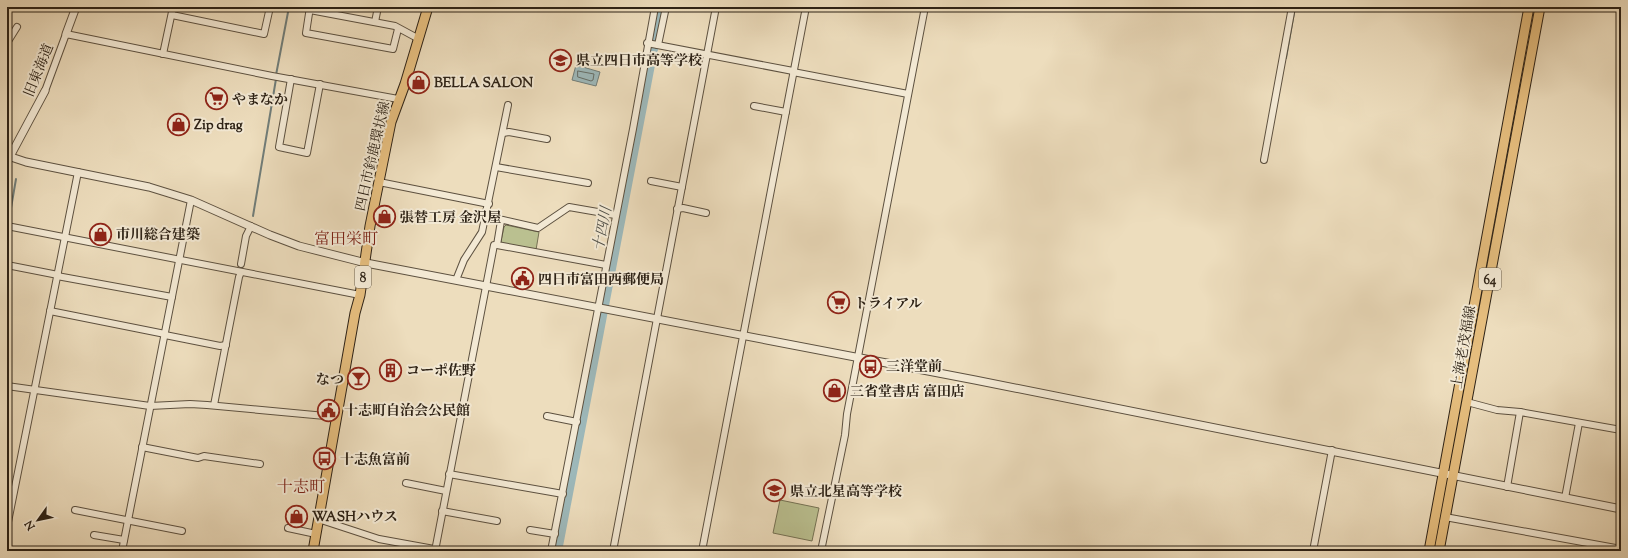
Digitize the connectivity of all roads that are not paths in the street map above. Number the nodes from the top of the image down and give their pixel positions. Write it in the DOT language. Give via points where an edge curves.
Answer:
graph roads {
  1 [pos="76,7"];
  2 [pos="173,7"];
  3 [pos="270,7"];
  4 [pos="378,7"];
  5 [pos="428,7"];
  6 [pos="655,7"];
  7 [pos="666,7"];
  8 [pos="716,7"];
  9 [pos="806,7"];
  10 [pos="925,7"];
  11 [pos="1292,7"];
  12 [pos="1529,7"];
  13 [pos="1540,7"];
  14 [pos="1545,7"];
  15 [pos="310,9"];
  16 [pos="172,15"];
  17 [pos="375,22"];
  18 [pos="17,27"];
  19 [pos="398,29"];
  20 [pos="66,34"];
  21 [pos="419,39"];
  22 [pos="7,43"];
  23 [pos="648,43"];
  24 [pos="657,45"];
  25 [pos="1531,53"];
  26 [pos="164,54"];
  27 [pos="706,55"];
  28 [pos="793,72"];
  29 [pos="291,79"];
  30 [pos="320,84"];
  31 [pos="45,91"];
  32 [pos="908,94"];
  33 [pos="398,99"];
  34 [pos="508,105"];
  35 [pos="754,106"];
  36 [pos="786,112"];
  37 [pos="502,133"];
  38 [pos="547,139"];
  39 [pos="9,159"];
  40 [pos="1264,160"];
  41 [pos="496,167"];
  42 [pos="78,172"];
  43 [pos="651,181"];
  44 [pos="379,182"];
  45 [pos="588,183"];
  46 [pos="682,187"];
  47 [pos="191,200"];
  48 [pos="489,204"];
  49 [pos="677,209"];
  50 [pos="706,213"];
  51 [pos="486,216"];
  52 [pos="615,216"];
  53 [pos="501,221"];
  54 [pos="8,226"];
  55 [pos="251,226"];
  56 [pos="65,237"];
  57 [pos="497,245"];
  58 [pos="179,260"];
  59 [pos="366,263"];
  60 [pos="241,264"];
  61 [pos="7,265"];
  62 [pos="606,265"];
  63 [pos="241,272"];
  64 [pos="58,276"];
  65 [pos="456,280"];
  66 [pos="486,285"];
  67 [pos="360,295"];
  68 [pos="172,297"];
  69 [pos="599,307"];
  70 [pos="50,311"];
  71 [pos="657,318"];
  72 [pos="165,334"];
  73 [pos="744,335"];
  74 [pos="226,345"];
  75 [pos="859,357"];
  76 [pos="7,386"];
  77 [pos="35,390"];
  78 [pos="1467,402"];
  79 [pos="214,405"];
  80 [pos="150,406"];
  81 [pos="1520,412"];
  82 [pos="547,416"];
  83 [pos="336,417"];
  84 [pos="577,422"];
  85 [pos="1579,423"];
  86 [pos="1621,430"];
  87 [pos="142,447"];
  88 [pos="1332,450"];
  89 [pos="260,464"];
  90 [pos="449,474"];
  91 [pos="1448,474"];
  92 [pos="406,483"];
  93 [pos="1507,487"];
  94 [pos="446,491"];
  95 [pos="563,494"];
  96 [pos="1565,498"];
  97 [pos="1621,509"];
  98 [pos="75,510"];
  99 [pos="442,511"];
  100 [pos="1445,517"];
  101 [pos="318,519"];
  102 [pos="128,520"];
  103 [pos="497,521"];
  104 [pos="7,527"];
  105 [pos="288,528"];
  106 [pos="530,530"];
  107 [pos="182,531"];
  108 [pos="316,534"];
  109 [pos="555,534"];
  110 [pos="94,535"];
  111 [pos="124,540"];
  112 [pos="1621,549"];
  113 [pos="435,550"];
  114 [pos="122,551"];
  115 [pos="312,551"];
  116 [pos="445,551"];
  117 [pos="551,551"];
  118 [pos="613,551"];
  119 [pos="702,551"];
  120 [pos="821,551"];
  121 [pos="1313,551"];
  122 [pos="1429,551"];
  123 [pos="1439,551"];
  1 -- 20 [label="street, 旧東海道"];
  2 -- 16 [label="street"];
  3 -- 16 [label="street" via="264,34"];
  4 -- 17 [label="street"];
  5 -- 21 [label="main road, 四日市鈴鹿環状線 / 8"];
  6 -- 23 [label="street"];
  7 -- 24 [label="street"];
  8 -- 27 [label="street"];
  9 -- 28 [label="street"];
  10 -- 32 [label="street"];
  11 -- 40 [label="street"];
  12 -- 91 [label="main road, 上海老茂福線 / 64"];
  13 -- 25 [label="main road, 上海老茂福線 / 64"];
  14 -- 25 [label="main road" via="1537,48"];
  15 -- 17 [label="street"];
  15 -- 19 [label="street" via="306,33 393,49"];
  16 -- 26 [label="street"];
  17 -- 19 [label="street"];
  18 -- 22 [label="street"];
  19 -- 21 [label="street"];
  20 -- 26 [label="street"];
  20 -- 31 [label="street, 旧東海道"];
  21 -- 33 [label="main road, 四日市鈴鹿環状線 / 8"];
  23 -- 24 [label="street"];
  23 -- 52 [label="street"];
  24 -- 27 [label="street"];
  25 -- 78 [label="main road, 上海老茂福線 / 64"];
  26 -- 29 [label="street"];
  27 -- 28 [label="street"];
  27 -- 46 [label="street"];
  28 -- 32 [label="street"];
  28 -- 36 [label="street"];
  29 -- 30 [label="street"];
  29 -- 30 [label="street" via="279,147 307,153"];
  30 -- 33 [label="street"];
  31 -- 39 [label="street, 旧東海道"];
  32 -- 75 [label="street"];
  33 -- 44 [label="main road, 四日市鈴鹿環状線 / 8"];
  34 -- 37 [label="street"];
  35 -- 36 [label="street"];
  36 -- 73 [label="street"];
  37 -- 38 [label="street"];
  37 -- 41 [label="street"];
  39 -- 42 [label="street"];
  41 -- 45 [label="street"];
  41 -- 48 [label="street"];
  42 -- 47 [label="street" via="149,187"];
  42 -- 56 [label="street"];
  43 -- 46 [label="street"];
  44 -- 48 [label="street"];
  44 -- 59 [label="main road, 四日市鈴鹿環状線 / 8"];
  46 -- 49 [label="street"];
  47 -- 55 [label="street"];
  47 -- 58 [label="street"];
  48 -- 51 [label="street"];
  49 -- 50 [label="street"];
  49 -- 71 [label="street"];
  51 -- 53 [label="street"];
  51 -- 65 [label="street" via="482,232 464,260"];
  52 -- 53 [label="street" via="569,207 538,228"];
  52 -- 62 [label="street"];
  53 -- 57 [label="street"];
  54 -- 56 [label="street"];
  55 -- 59 [label="street" via="310,250"];
  55 -- 60 [label="street" via="246,236"];
  56 -- 58 [label="street"];
  56 -- 64 [label="street"];
  57 -- 62 [label="street"];
  57 -- 66 [label="street" via="494,245"];
  58 -- 63 [label="street"];
  58 -- 68 [label="street"];
  59 -- 65 [label="street"];
  59 -- 67 [label="main road, 四日市鈴鹿環状線 / 8"];
  61 -- 64 [label="street"];
  62 -- 69 [label="street"];
  63 -- 67 [label="street"];
  63 -- 74 [label="street"];
  64 -- 68 [label="street"];
  64 -- 70 [label="street"];
  65 -- 66 [label="street"];
  66 -- 69 [label="street"];
  66 -- 90 [label="street"];
  67 -- 83 [label="main road, 四日市鈴鹿環状線 / 8"];
  68 -- 72 [label="street"];
  69 -- 71 [label="street"];
  69 -- 84 [label="street"];
  70 -- 72 [label="street"];
  70 -- 77 [label="street"];
  71 -- 73 [label="street"];
  71 -- 118 [label="street"];
  72 -- 74 [label="street" via="220,346"];
  72 -- 80 [label="street"];
  73 -- 75 [label="street"];
  73 -- 119 [label="street"];
  74 -- 79 [label="street"];
  75 -- 88 [label="street"];
  75 -- 120 [label="street"];
  76 -- 77 [label="street"];
  77 -- 80 [label="street"];
  77 -- 104 [label="street"];
  78 -- 81 [label="street" via="1497,410"];
  78 -- 91 [label="main road, 上海老茂福線 / 64"];
  79 -- 80 [label="street"];
  79 -- 83 [label="street"];
  80 -- 87 [label="street"];
  81 -- 85 [label="street"];
  81 -- 93 [label="street"];
  82 -- 84 [label="street"];
  83 -- 101 [label="main road, 四日市鈴鹿環状線 / 8"];
  84 -- 95 [label="street"];
  85 -- 86 [label="street"];
  85 -- 96 [label="street"];
  87 -- 89 [label="street" via="198,458 204,456"];
  87 -- 102 [label="street"];
  88 -- 91 [label="street"];
  88 -- 121 [label="street"];
  90 -- 94 [label="street"];
  90 -- 95 [label="street"];
  91 -- 93 [label="street"];
  91 -- 100 [label="main road, 上海老茂福線 / 64"];
  91 -- 122 [label="main road, 上海老茂福線 / 64"];
  92 -- 94 [label="street"];
  93 -- 96 [label="street"];
  94 -- 99 [label="street"];
  95 -- 109 [label="street"];
  96 -- 97 [label="street"];
  98 -- 102 [label="street"];
  99 -- 103 [label="street"];
  99 -- 113 [label="street"];
  100 -- 112 [label="street"];
  100 -- 123 [label="main road, 上海老茂福線 / 64"];
  101 -- 108 [label="main road, 四日市鈴鹿環状線 / 8"];
  101 -- 113 [label="street" via="379,538"];
  102 -- 107 [label="street"];
  102 -- 111 [label="street"];
  105 -- 108 [label="street"];
  106 -- 109 [label="street"];
  108 -- 115 [label="main road, 四日市鈴鹿環状線 / 8"];
  109 -- 117 [label="street"];
  110 -- 111 [label="street"];
  111 -- 114 [label="street"];
  113 -- 116 [label="street"];
}
